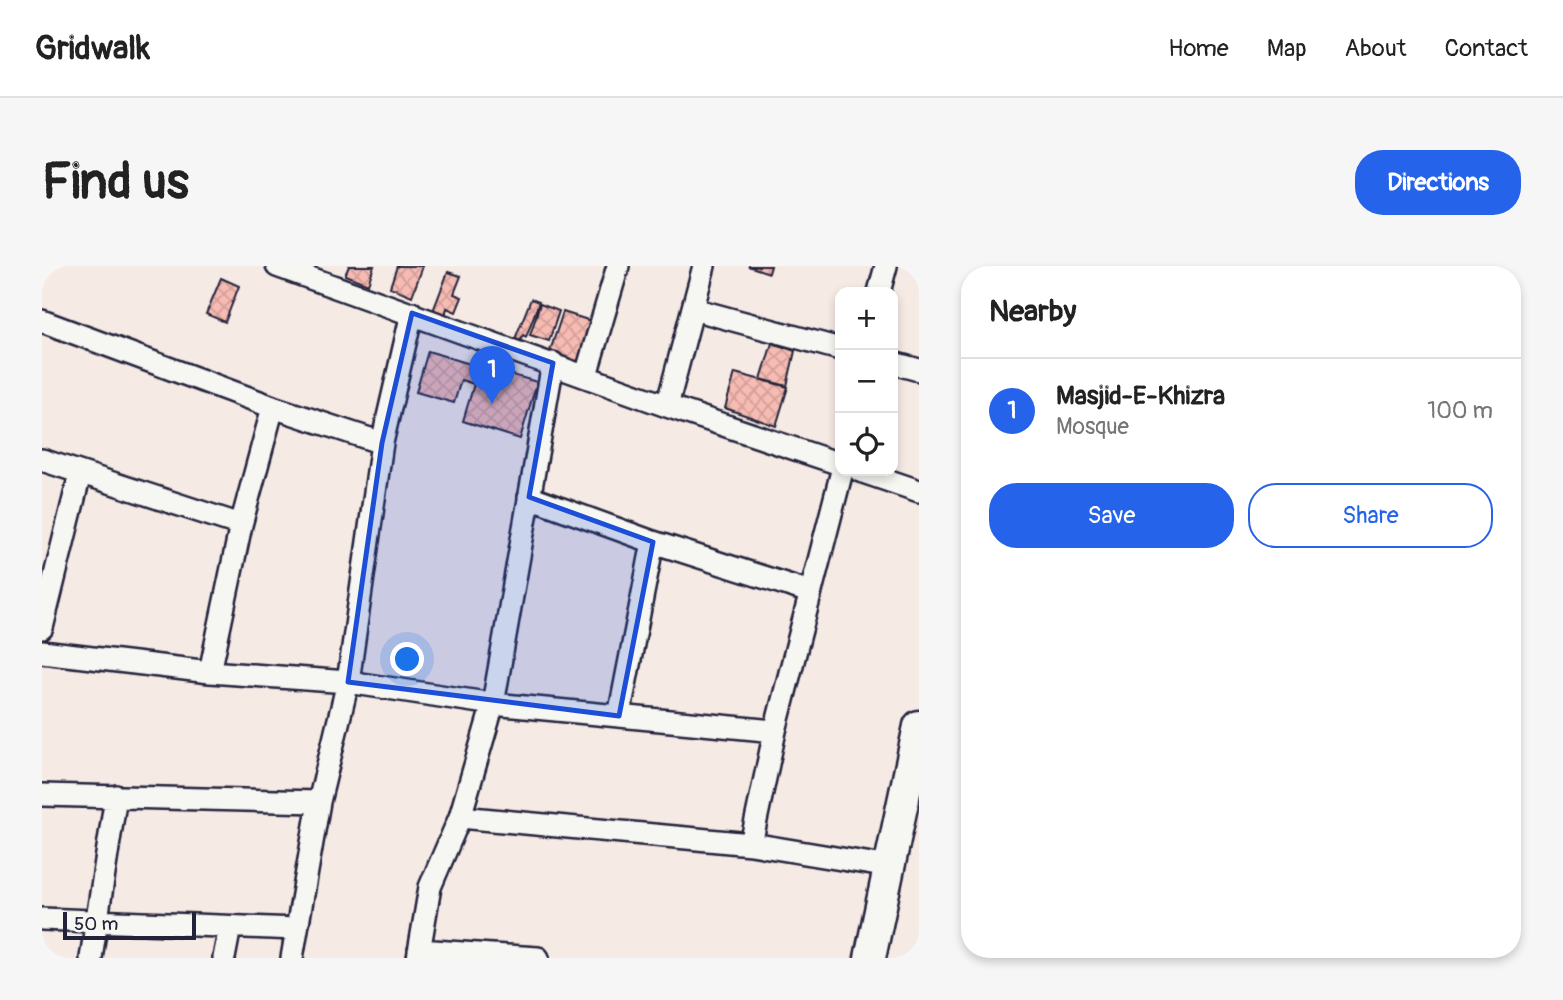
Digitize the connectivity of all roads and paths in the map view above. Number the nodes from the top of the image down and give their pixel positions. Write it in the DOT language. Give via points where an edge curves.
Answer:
graph roads {
  1 [pos="277,266"];
  2 [pos="618,266"];
  3 [pos="704,266"];
  4 [pos="886,266"];
  5 [pos="880,287"];
  6 [pos="693,309"];
  7 [pos="412,313"];
  8 [pos="42,321"];
  9 [pos="835,348"];
  10 [pos="553,363"];
  11 [pos="898,364"];
  12 [pos="919,370"];
  13 [pos="586,375"];
  14 [pos="667,406"];
  15 [pos="273,407"];
  16 [pos="382,443"];
  17 [pos="42,460"];
  18 [pos="835,462"];
  19 [pos="80,474"];
  20 [pos="841,476"];
  21 [pos="875,476"];
  22 [pos="919,491"];
  23 [pos="529,497"];
  24 [pos="241,525"];
  25 [pos="653,542"];
  26 [pos="810,592"];
  27 [pos="42,628"];
  28 [pos="42,652"];
  29 [pos="210,672"];
  30 [pos="348,682"];
  31 [pos="493,704"];
  32 [pos="619,716"];
  33 [pos="919,726"];
  34 [pos="775,731"];
  35 [pos="42,795"];
  36 [pos="116,796"];
  37 [pos="319,802"];
  38 [pos="460,817"];
  39 [pos="751,844"];
  40 [pos="890,867"];
  41 [pos="42,919"];
  42 [pos="98,922"];
  43 [pos="230,927"];
  44 [pos="298,929"];
  45 [pos="418,954"];
  46 [pos="91,958"];
  47 [pos="224,958"];
  48 [pos="292,958"];
  49 [pos="538,958"];
  50 [pos="870,958"];
  1 -- 7 [label="street"];
  2 -- 13 [label="street"];
  3 -- 6 [label="street"];
  4 -- 5 [label="street"];
  6 -- 9 [label="street"];
  6 -- 14 [label="street"];
  7 -- 10 [label="street"];
  7 -- 16 [label="street"];
  8 -- 15 [label="street"];
  10 -- 13 [label="street"];
  10 -- 23 [label="street"];
  11 -- 12 [label="street"];
  13 -- 14 [label="street"];
  14 -- 18 [label="street"];
  15 -- 16 [label="street"];
  15 -- 24 [label="street"];
  16 -- 30 [label="street"];
  17 -- 19 [label="street"];
  19 -- 24 [label="street"];
  19 -- 27 [label="street"];
  20 -- 26 [label="street"];
  21 -- 22 [label="street"];
  23 -- 25 [label="street"];
  23 -- 31 [label="street"];
  24 -- 29 [label="street"];
  25 -- 26 [label="street"];
  25 -- 32 [label="street"];
  26 -- 34 [label="street"];
  28 -- 29 [label="street"];
  29 -- 30 [label="street"];
  30 -- 31 [label="street"];
  30 -- 37 [label="street"];
  31 -- 32 [label="street"];
  31 -- 38 [label="street"];
  32 -- 34 [label="street"];
  33 -- 40 [label="street"];
  34 -- 39 [label="street"];
  35 -- 36 [label="street"];
  36 -- 37 [label="street"];
  36 -- 42 [label="street"];
  37 -- 44 [label="street"];
  38 -- 39 [label="street"];
  38 -- 45 [label="street" via="430,887"];
  39 -- 40 [label="street"];
  40 -- 50 [label="street"];
  41 -- 42 [label="street"];
  42 -- 43 [label="street"];
  42 -- 46 [label="street"];
  43 -- 44 [label="street"];
  43 -- 47 [label="street"];
  44 -- 48 [label="street"];
  45 -- 49 [label="street"];
}
